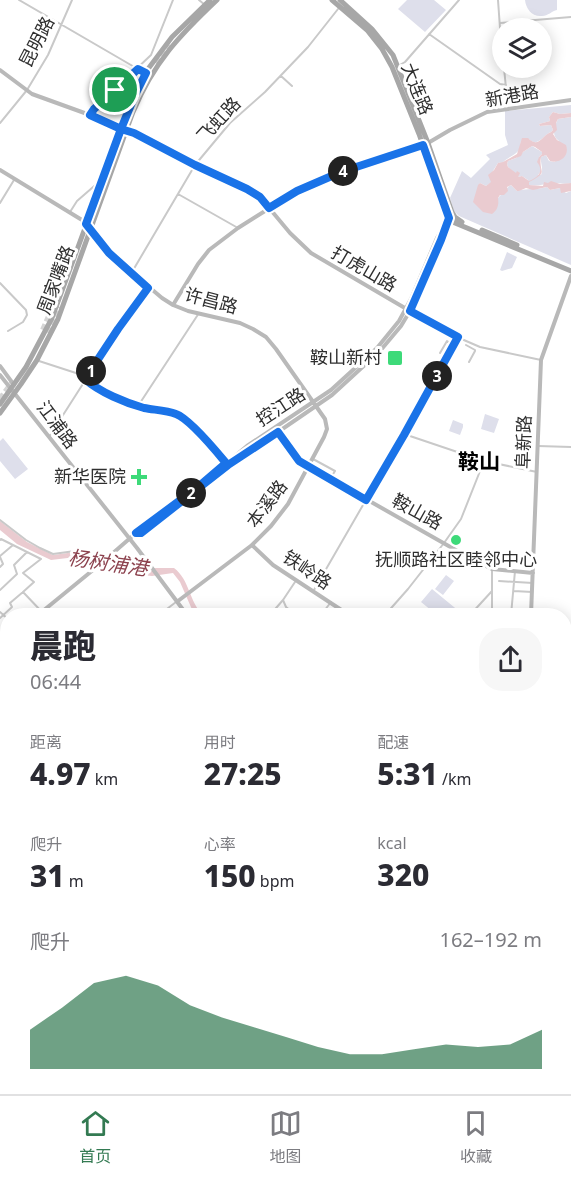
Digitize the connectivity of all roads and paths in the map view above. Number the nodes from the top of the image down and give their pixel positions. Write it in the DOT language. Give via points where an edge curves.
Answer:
graph roads {
  1 [pos="19,0"];
  2 [pos="72,0"];
  3 [pos="173,0"];
  4 [pos="199,0"];
  5 [pos="218,0"];
  6 [pos="332,0"];
  7 [pos="459,0"];
  8 [pos="498,0"];
  9 [pos="207,2"];
  10 [pos="342,2"];
  11 [pos="571,17"];
  12 [pos="500,18"];
  13 [pos="552,19"];
  14 [pos="61,25"];
  15 [pos="429,34"];
  16 [pos="398,66"];
  17 [pos="138,69"];
  18 [pos="0,70"];
  19 [pos="146,73"];
  20 [pos="281,76"];
  21 [pos="505,78"];
  22 [pos="506,85"];
  23 [pos="292,86"];
  24 [pos="27,90"];
  25 [pos="571,100"];
  26 [pos="508,108"];
  27 [pos="90,115"];
  28 [pos="0,123"];
  29 [pos="124,130"];
  30 [pos="425,144"];
  31 [pos="195,165"];
  32 [pos="0,170"];
  33 [pos="105,174"];
  34 [pos="14,180"];
  35 [pos="178,194"];
  36 [pos="0,203"];
  37 [pos="269,208"];
  38 [pos="70,212"];
  39 [pos="450,215"];
  40 [pos="86,224"];
  41 [pos="238,228"];
  42 [pos="91,230"];
  43 [pos="571,270"];
  44 [pos="132,273"];
  45 [pos="571,276"];
  46 [pos="0,283"];
  47 [pos="148,288"];
  48 [pos="173,305"];
  49 [pos="408,310"];
  50 [pos="199,313"];
  51 [pos="8,331"];
  52 [pos="458,337"];
  53 [pos="454,345"];
  54 [pos="466,345"];
  55 [pos="440,353"];
  56 [pos="37,360"];
  57 [pos="541,360"];
  58 [pos="469,362"];
  59 [pos="0,366"];
  60 [pos="0,375"];
  61 [pos="85,379"];
  62 [pos="13,389"];
  63 [pos="0,404"];
  64 [pos="315,404"];
  65 [pos="138,406"];
  66 [pos="0,413"];
  67 [pos="275,428"];
  68 [pos="278,432"];
  69 [pos="404,435"];
  70 [pos="49,437"];
  71 [pos="538,446"];
  72 [pos="571,447"];
  73 [pos="313,459"];
  74 [pos="484,461"];
  75 [pos="227,464"];
  76 [pos="309,467"];
  77 [pos="537,472"];
  78 [pos="330,479"];
  79 [pos="366,500"];
  80 [pos="0,520"];
  81 [pos="0,539"];
  82 [pos="130,539"];
  83 [pos="444,543"];
  84 [pos="13,545"];
  85 [pos="252,545"];
  86 [pos="27,551"];
  87 [pos="0,556"];
  88 [pos="105,560"];
  89 [pos="0,567"];
  90 [pos="492,569"];
  91 [pos="515,571"];
  92 [pos="533,573"];
  93 [pos="296,581"];
  94 [pos="499,581"];
  95 [pos="514,582"];
  96 [pos="532,583"];
  97 [pos="0,590"];
  98 [pos="314,591"];
  99 [pos="492,591"];
  100 [pos="513,591"];
  101 [pos="23,592"];
  102 [pos="532,592"];
  103 [pos="284,600"];
  104 [pos="178,601"];
  105 [pos="331,602"];
  106 [pos="11,608"];
  107 [pos="35,608"];
  108 [pos="47,608"];
  109 [pos="168,608"];
  110 [pos="182,608"];
  111 [pos="277,608"];
  112 [pos="287,608"];
  113 [pos="326,608"];
  114 [pos="339,608"];
  115 [pos="391,608"];
  116 [pos="476,608"];
  117 [pos="492,608"];
  118 [pos="511,608"];
  119 [pos="531,608"];
  1 -- 14 [label="street"];
  2 -- 14 [label="street, 昆明路"];
  3 -- 17 [label="street" via="153,52"];
  4 -- 9 [label="street"];
  5 -- 29 [label="main road, 周家嘴路" via="163,57"];
  6 -- 10 [label="main road, 大连路"];
  7 -- 15 [label="street"];
  8 -- 12 [label="street"];
  9 -- 19 [label="main road, 周家嘴路" via="172,37"];
  10 -- 16 [label="main road, 大连路" via="376,32"];
  10 -- 20 [label="street, 飞虹路"];
  10 -- 30 [label="main road, 大连路" via="386,56"];
  11 -- 13 [label="street"];
  14 -- 17 [label="street"];
  14 -- 24 [label="street, 昆明路"];
  15 -- 16 [label="street"];
  15 -- 22 [label="street"];
  16 -- 30 [label="main road, 大连路"];
  17 -- 19 [label="street"];
  17 -- 27 [label="street"];
  18 -- 24 [label="street, 打虎山路"];
  19 -- 29 [label="main road, 周家嘴路"];
  20 -- 23 [label="street"];
  20 -- 31 [label="street, 飞虹路" via="230,123"];
  21 -- 22 [label="street"];
  22 -- 26 [label="street"];
  24 -- 27 [label="street, 打虎山路"];
  24 -- 28 [label="street, 昆明路"];
  25 -- 26 [label="street, 新港路"];
  26 -- 30 [label="street, 新港路" via="480,114"];
  27 -- 29 [label="street, 打虎山路"];
  29 -- 31 [label="street, 打虎山路"];
  29 -- 33 [label="main road, 周家嘴路"];
  29 -- 42 [label="main road, 周家嘴路"];
  30 -- 37 [label="street, 新港路" via="341,172"];
  30 -- 39 [label="main road, 大连路"];
  31 -- 35 [label="street, 飞虹路"];
  31 -- 37 [label="street, 打虎山路" via="247,189"];
  32 -- 34 [label="street, 许昌路"];
  33 -- 38 [label="street"];
  33 -- 40 [label="main road, 周家嘴路"];
  34 -- 36 [label="street"];
  34 -- 38 [label="street, 许昌路"];
  35 -- 41 [label="street"];
  35 -- 44 [label="street, 飞虹路"];
  37 -- 41 [label="street, 新港路"];
  37 -- 49 [label="street, 打虎山路" via="311,253"];
  38 -- 40 [label="street, 许昌路"];
  39 -- 43 [label="main road"];
  39 -- 49 [label="street, 控江路"];
  40 -- 42 [label="street, 许昌路"];
  40 -- 62 [label="main road, 周家嘴路" via="52,318"];
  41 -- 48 [label="street, 新港路" via="204,256"];
  42 -- 44 [label="street, 许昌路" via="104,248"];
  42 -- 56 [label="main road, 周家嘴路" via="58,319"];
  44 -- 47 [label="street, 许昌路"];
  45 -- 57 [label="street, 阜新路"];
  46 -- 51 [label="street" via="27,315"];
  47 -- 48 [label="street, 许昌路"];
  47 -- 61 [label="street"];
  48 -- 50 [label="street, 许昌路"];
  49 -- 52 [label="street, 打虎山路"];
  49 -- 64 [label="street, 控江路" via="377,348"];
  49 -- 64 [label="street, 控江路" via="400,327 356,375"];
  50 -- 64 [label="street, 许昌路" via="240,323 266,337"];
  50 -- 65 [label="street"];
  52 -- 53 [label="street"];
  52 -- 57 [label="street, 打虎山路" via="480,347"];
  53 -- 55 [label="street" via="447,341"];
  53 -- 69 [label="street"];
  54 -- 58 [label="street" via="475,350"];
  56 -- 61 [label="street"];
  56 -- 62 [label="main road, 周家嘴路"];
  57 -- 71 [label="street, 阜新路"];
  59 -- 62 [label="street, 江浦路"];
  60 -- 62 [label="street, 江浦路"];
  61 -- 65 [label="street"];
  61 -- 70 [label="street"];
  62 -- 63 [label="main road, 周家嘴路"];
  62 -- 66 [label="main road, 周家嘴路"];
  62 -- 70 [label="street, 江浦路"];
  64 -- 67 [label="street, 控江路"];
  64 -- 68 [label="street, 控江路"];
  64 -- 73 [label="street, 本溪路" via="327,429"];
  65 -- 75 [label="street" via="179,415"];
  67 -- 68 [label="street, 鞍山路"];
  67 -- 75 [label="street, 控江路"];
  68 -- 75 [label="street, 控江路"];
  68 -- 76 [label="street, 鞍山路" via="293,455"];
  69 -- 74 [label="street"];
  69 -- 79 [label="street"];
  70 -- 82 [label="street, 江浦路"];
  71 -- 72 [label="street"];
  71 -- 77 [label="street, 阜新路"];
  73 -- 76 [label="street, 本溪路"];
  73 -- 78 [label="street" via="334,471"];
  74 -- 77 [label="street"];
  74 -- 83 [label="street" via="460,519"];
  75 -- 82 [label="street, 控江路"];
  76 -- 78 [label="street, 鞍山路"];
  76 -- 85 [label="street, 本溪路" via="288,504"];
  77 -- 92 [label="street, 阜新路"];
  78 -- 79 [label="street, 鞍山路"];
  79 -- 83 [label="street, 鞍山路"];
  79 -- 98 [label="street"];
  80 -- 88 [label="street" via="53,554 78,551"];
  81 -- 84 [label="street"];
  82 -- 88 [label="street, 控江路"];
  82 -- 104 [label="street, 江浦路"];
  83 -- 90 [label="street, 鞍山路"];
  83 -- 115 [label="street"];
  84 -- 86 [label="street"];
  84 -- 87 [label="street"];
  85 -- 93 [label="street, 铁岭路"];
  85 -- 104 [label="street, 本溪路"];
  86 -- 97 [label="street" via="14,565 17,574"];
  86 -- 101 [label="street" via="41,559 23,573 34,582"];
  87 -- 89 [label="street"];
  88 -- 108 [label="street, 控江路, bridge"];
  90 -- 91 [label="street, 鞍山路"];
  90 -- 99 [label="street"];
  91 -- 92 [label="street, 鞍山路"];
  91 -- 95 [label="street"];
  92 -- 96 [label="street, 阜新路"];
  93 -- 98 [label="street, 铁岭路"];
  93 -- 103 [label="street"];
  94 -- 95 [label="street"];
  95 -- 96 [label="street"];
  95 -- 100 [label="street"];
  96 -- 102 [label="street, 阜新路"];
  98 -- 105 [label="street, 铁岭路"];
  99 -- 116 [label="street"];
  99 -- 117 [label="street"];
  100 -- 102 [label="street"];
  100 -- 118 [label="street"];
  101 -- 106 [label="street" via="10,603"];
  101 -- 107 [label="street"];
  102 -- 119 [label="street, 阜新路"];
  103 -- 111 [label="street"];
  103 -- 112 [label="street"];
  104 -- 109 [label="street, 本溪路"];
  104 -- 110 [label="street, 江浦路"];
  105 -- 113 [label="street"];
  105 -- 114 [label="street, 铁岭路"];
}
